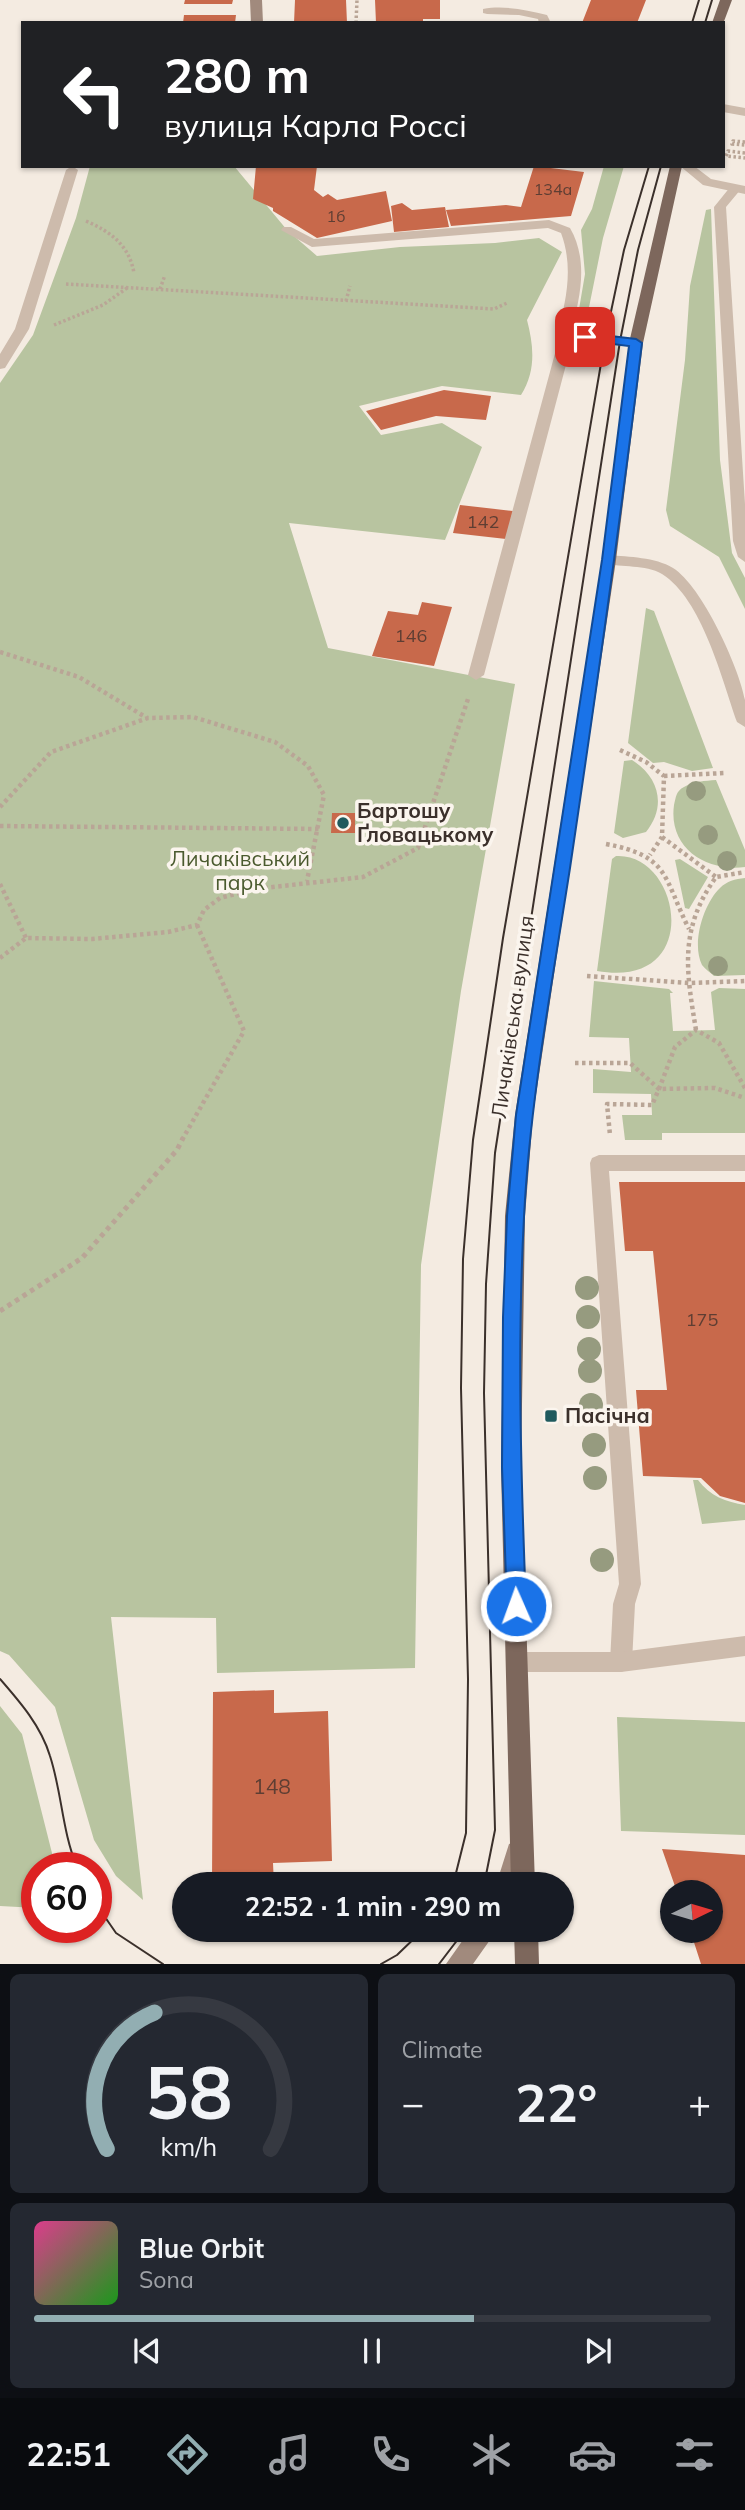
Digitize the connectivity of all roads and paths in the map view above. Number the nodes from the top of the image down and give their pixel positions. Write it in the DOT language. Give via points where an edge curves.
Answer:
graph roads {
  1 [pos="256,0"];
  2 [pos="357,0"];
  3 [pos="478,0"];
  4 [pos="726,0"];
  5 [pos="488,17"];
  6 [pos="257,21"];
  7 [pos="356,21"];
  8 [pos="544,21"];
  9 [pos="719,21"];
  10 [pos="725,108"];
  11 [pos="745,112"];
  12 [pos="676,168"];
  13 [pos="689,168"];
  14 [pos="72,170"];
  15 [pos="740,190"];
  16 [pos="58,215"];
  17 [pos="287,230"];
  18 [pos="135,273"];
  19 [pos="165,275"];
  20 [pos="37,282"];
  21 [pos="350,286"];
  22 [pos="128,287"];
  23 [pos="160,289"];
  24 [pos="346,301"];
  25 [pos="507,303"];
  26 [pos="20,333"];
  27 [pos="565,335"];
  28 [pos="636,343"];
  29 [pos="0,365"];
  30 [pos="745,557"];
  31 [pos="609,560"];
  32 [pos="0,652"];
  33 [pos="476,675"];
  34 [pos="148,718"];
  35 [pos="745,722"];
  36 [pos="620,750"];
  37 [pos="724,773"];
  38 [pos="664,776"];
  39 [pos="0,807"];
  40 [pos="0,826"];
  41 [pos="319,830"];
  42 [pos="662,837"];
  43 [pos="606,844"];
  44 [pos="650,855"];
  45 [pos="745,872"];
  46 [pos="716,877"];
  47 [pos="307,881"];
  48 [pos="0,884"];
  49 [pos="197,925"];
  50 [pos="689,930"];
  51 [pos="26,938"];
  52 [pos="0,958"];
  53 [pos="587,975"];
  54 [pos="745,981"];
  55 [pos="689,983"];
  56 [pos="696,1030"];
  57 [pos="575,1063"];
  58 [pos="745,1088"];
  59 [pos="659,1089"];
  60 [pos="745,1098"];
  61 [pos="610,1137"];
  62 [pos="745,1163"];
  63 [pos="0,1311"];
  64 [pos="745,1646"];
  65 [pos="519,1662"];
  66 [pos="621,1662"];
  67 [pos="521,1839"];
  68 [pos="512,1872"];
  69 [pos="522,1872"];
  70 [pos="475,1942"];
  71 [pos="526,1942"];
  72 [pos="458,1964"];
  73 [pos="527,1964"];
  1 -- 6 [label="main road"];
  2 -- 7 [label="path"];
  3 -- 5 [label="street"];
  4 -- 9 [label="main road"];
  5 -- 8 [label="street" via="519,12"];
  10 -- 11 [label="street"];
  12 -- 28 [label="main road, Личаківська вулиця"];
  13 -- 15 [label="street" via="707,182"];
  14 -- 16 [label="street"];
  15 -- 30 [label="street" via="720,207 740,541"];
  16 -- 18 [label="path" via="85,221 117,238 128,250"];
  16 -- 20 [label="street"];
  17 -- 27 [label="street" via="312,243 549,224 566,231 575,261 575,292"];
  19 -- 23 [label="path"];
  20 -- 22 [label="path"];
  20 -- 26 [label="street"];
  21 -- 24 [label="path"];
  22 -- 23 [label="path"];
  22 -- 26 [label="path" via="88,312"];
  23 -- 24 [label="path"];
  24 -- 25 [label="path" via="494,309"];
  26 -- 29 [label="street"];
  27 -- 28 [label="street"];
  27 -- 33 [label="street"];
  28 -- 31 [label="main road, Личаківська вулиця"];
  31 -- 35 [label="street" via="668,572 691,593"];
  31 -- 65 [label="main road, Личаківська вулиця" via="524,1115 515,1216 511,1467"];
  32 -- 34 [label="path" via="79,677"];
  33 -- 47 [label="path" via="418,848 363,877"];
  34 -- 39 [label="path" via="51,752"];
  34 -- 41 [label="path" via="193,717 275,742 308,766 324,795"];
  36 -- 38 [label="path"];
  37 -- 38 [label="path"];
  38 -- 42 [label="path"];
  40 -- 41 [label="path"];
  41 -- 47 [label="path"];
  42 -- 44 [label="path"];
  42 -- 46 [label="path"];
  43 -- 44 [label="path"];
  44 -- 50 [label="path" via="666,874"];
  45 -- 46 [label="path"];
  46 -- 50 [label="path" via="695,910"];
  47 -- 49 [label="path" via="220,898 204,910"];
  48 -- 51 [label="path"];
  49 -- 51 [label="path" via="92,939"];
  49 -- 63 [label="path" via="244,1031 177,1150 82,1258"];
  50 -- 55 [label="path"];
  51 -- 52 [label="path"];
  53 -- 55 [label="path"];
  54 -- 55 [label="path"];
  55 -- 56 [label="path"];
  56 -- 58 [label="path" via="719,1043"];
  56 -- 59 [label="path" via="675,1047"];
  57 -- 59 [label="path" via="630,1063"];
  59 -- 60 [label="path" via="691,1087 736,1092"];
  59 -- 61 [label="path" via="652,1105 607,1104"];
  62 -- 66 [label="street" via="599,1163 630,1584 624,1604"];
  64 -- 66 [label="street"];
  65 -- 66 [label="street"];
  65 -- 67 [label="main road, Личаківська вулиця"];
  67 -- 68 [label="main road"];
  67 -- 69 [label="main road, Личаківська вулиця"];
  70 -- 72 [label="main road"];
  71 -- 73 [label="main road"];
}
